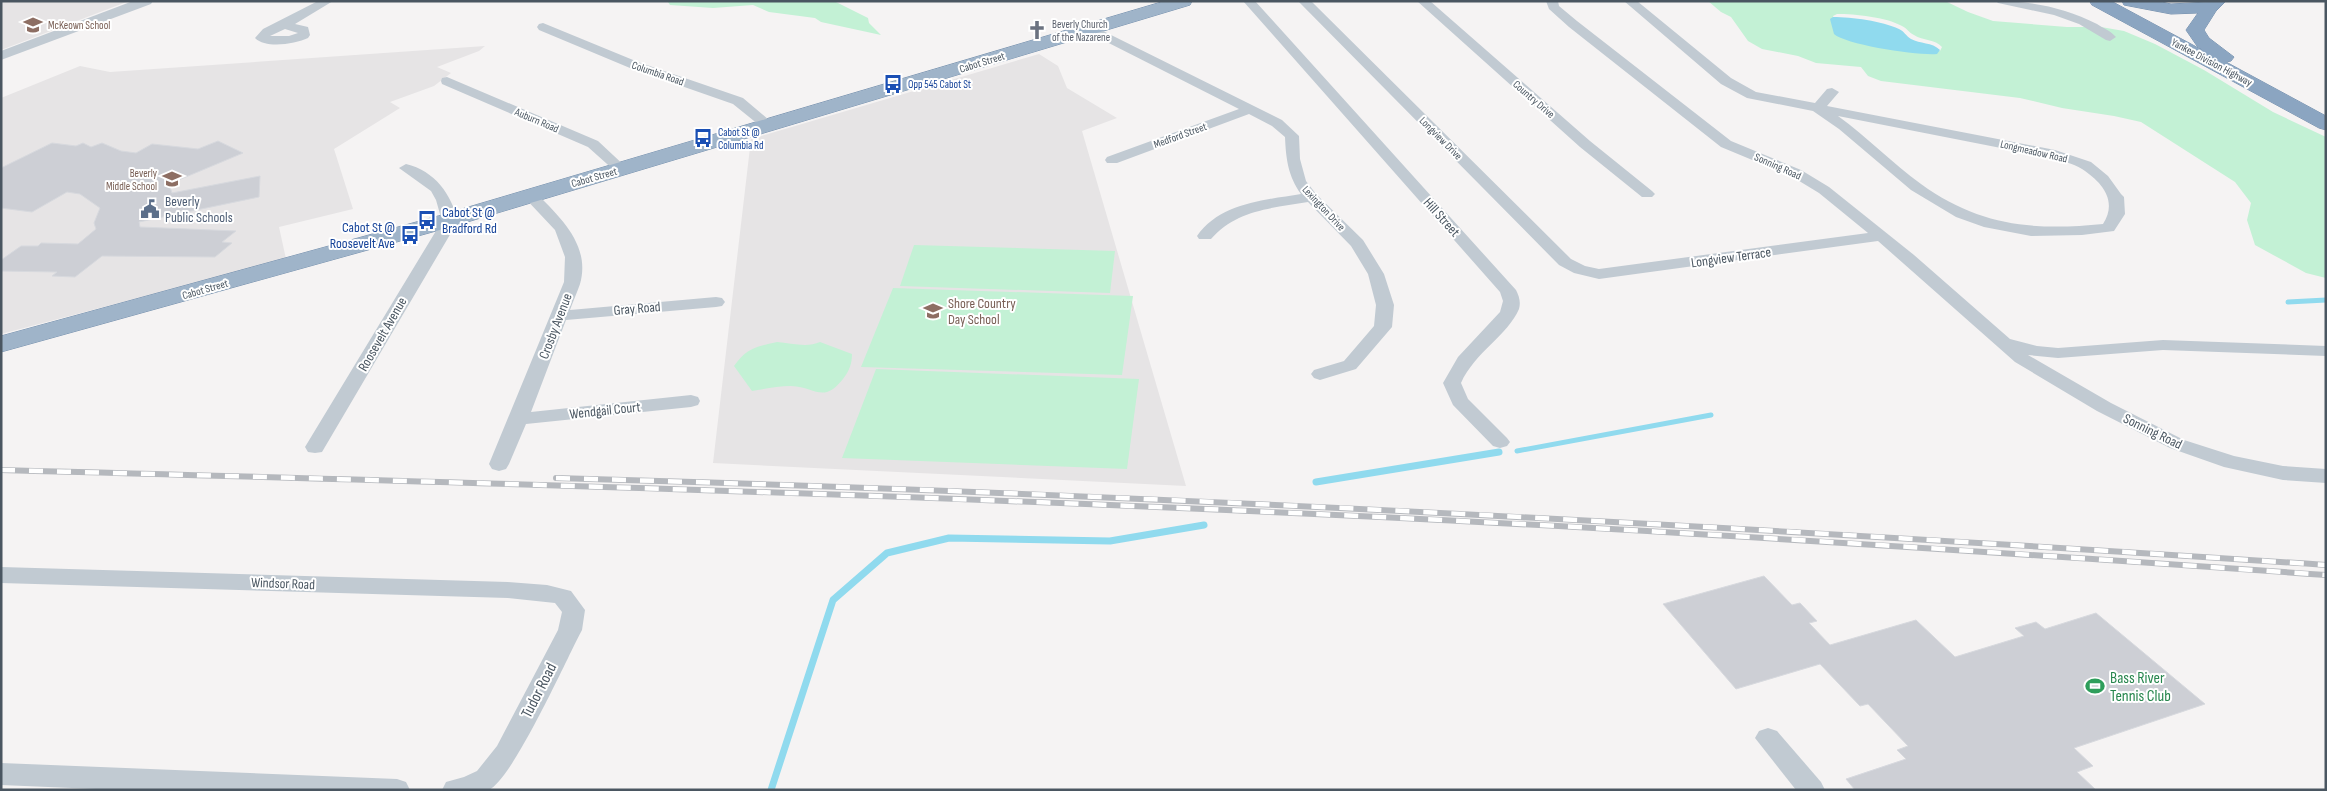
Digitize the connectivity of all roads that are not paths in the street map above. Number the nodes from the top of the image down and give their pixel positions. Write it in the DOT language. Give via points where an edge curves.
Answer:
graph roads {
  1 [pos="146,1"];
  2 [pos="327,1"];
  3 [pos="1184,1"];
  4 [pos="1249,1"];
  5 [pos="1304,1"];
  6 [pos="1423,1"];
  7 [pos="1552,1"];
  8 [pos="1630,1"];
  9 [pos="2002,1"];
  10 [pos="2079,1"];
  11 [pos="2098,1"];
  12 [pos="2112,1"];
  13 [pos="2130,1"];
  14 [pos="2214,5"];
  15 [pos="286,24"];
  16 [pos="543,27"];
  17 [pos="2149,28"];
  18 [pos="1091,29"];
  19 [pos="2110,37"];
  20 [pos="1,56"];
  21 [pos="2264,80"];
  22 [pos="447,81"];
  23 [pos="1832,92"];
  24 [pos="1818,108"];
  25 [pos="1248,110"];
  26 [pos="2326,112"];
  27 [pos="2326,124"];
  28 [pos="769,126"];
  29 [pos="1112,160"];
  30 [pos="406,168"];
  31 [pos="621,169"];
  32 [pos="1647,194"];
  33 [pos="531,196"];
  34 [pos="1311,197"];
  35 [pos="450,221"];
  36 [pos="1205,236"];
  37 [pos="1882,236"];
  38 [pos="1580,270"];
  39 [pos="716,302"];
  40 [pos="558,316"];
  41 [pos="2000,340"];
  42 [pos="1,344"];
  43 [pos="2326,351"];
  44 [pos="1320,374"];
  45 [pos="691,401"];
  46 [pos="518,419"];
  47 [pos="1500,442"];
  48 [pos="315,447"];
  49 [pos="499,464"];
  50 [pos="2326,476"];
  51 [pos="1,575"];
  52 [pos="564,598"];
  53 [pos="1768,738"];
  54 [pos="1,774"];
  55 [pos="397,790"];
  56 [pos="455,790"];
  57 [pos="1812,790"];
  1 -- 20 [label="street"];
  2 -- 15 [label="street"];
  3 -- 18 [label="highway, Cabot Street"];
  4 -- 47 [label="street, Hill Street" via="1508,290 1511,308 1471,352 1452,383 1460,401"];
  5 -- 38 [label="street, Longview Drive" via="1566,262"];
  6 -- 32 [label="street, Country Drive" via="1585,144"];
  7 -- 37 [label="street, Sonning Road" via="1554,7 1573,24 1726,144 1796,172"];
  8 -- 24 [label="street, Longmeadow Road" via="1726,81 1752,95"];
  9 -- 19 [label="street" via="2068,14"];
  10 -- 17 [label="highway"];
  11 -- 17 [label="highway, Yankee Division Highway"];
  12 -- 21 [label="highway, Yankee Division Highway"];
  13 -- 14 [label="highway" via="2171,9"];
  14 -- 21 [label="highway" via="2197,25 2198,36 2212,49"];
  16 -- 28 [label="street, Columbia Road" via="634,65 738,101"];
  17 -- 27 [label="highway, Yankee Division Highway"];
  18 -- 25 [label="street, Lexington Drive"];
  18 -- 28 [label="highway, Cabot Street"];
  21 -- 26 [label="highway, Yankee Division Highway"];
  22 -- 31 [label="street, Auburn Road" via="593,144"];
  23 -- 24 [label="street"];
  24 -- 24 [label="street, Longmeadow Road" via="2055,154 2086,165 2103,178 2116,197 2117,214 2108,228 2074,232 2027,231 1985,224 1954,213 1917,188"];
  25 -- 29 [label="street, Medford Street"];
  25 -- 34 [label="street, Lexington Drive" via="1277,123 1292,136 1293,159 1299,180"];
  28 -- 31 [label="highway, Cabot Street"];
  30 -- 35 [label="street" via="437,188"];
  31 -- 33 [label="highway, Cabot Street"];
  33 -- 35 [label="highway, Cabot Street"];
  33 -- 40 [label="street, Crosby Avenue" via="562,228 573,257 572,282"];
  34 -- 36 [label="street" via="1232,215 1213,224"];
  34 -- 44 [label="street, Lexington Drive" via="1357,243 1376,274 1385,305 1383,327 1350,365"];
  35 -- 42 [label="highway, Cabot Street"];
  35 -- 48 [label="street, Roosevelt Avenue"];
  37 -- 38 [label="street, Longview Terrace" via="1599,274"];
  37 -- 41 [label="street, Sonning Road"];
  39 -- 40 [label="street, Gray Road"];
  40 -- 46 [label="street, Crosby Avenue"];
  41 -- 43 [label="street, Sonning Road" via="2035,352 2058,353 2163,345"];
  41 -- 50 [label="street, Sonning Road" via="2021,358 2104,407 2176,444 2231,462"];
  45 -- 46 [label="street, Wendgail Court"];
  46 -- 49 [label="street, Crosby Avenue"];
  51 -- 52 [label="street, Windsor Road" via="508,590 547,593"];
  52 -- 56 [label="street, Tudor Road" via="574,610 570,630 506,753 486,780"];
  53 -- 57 [label="street"];
  54 -- 55 [label="street"];
}
